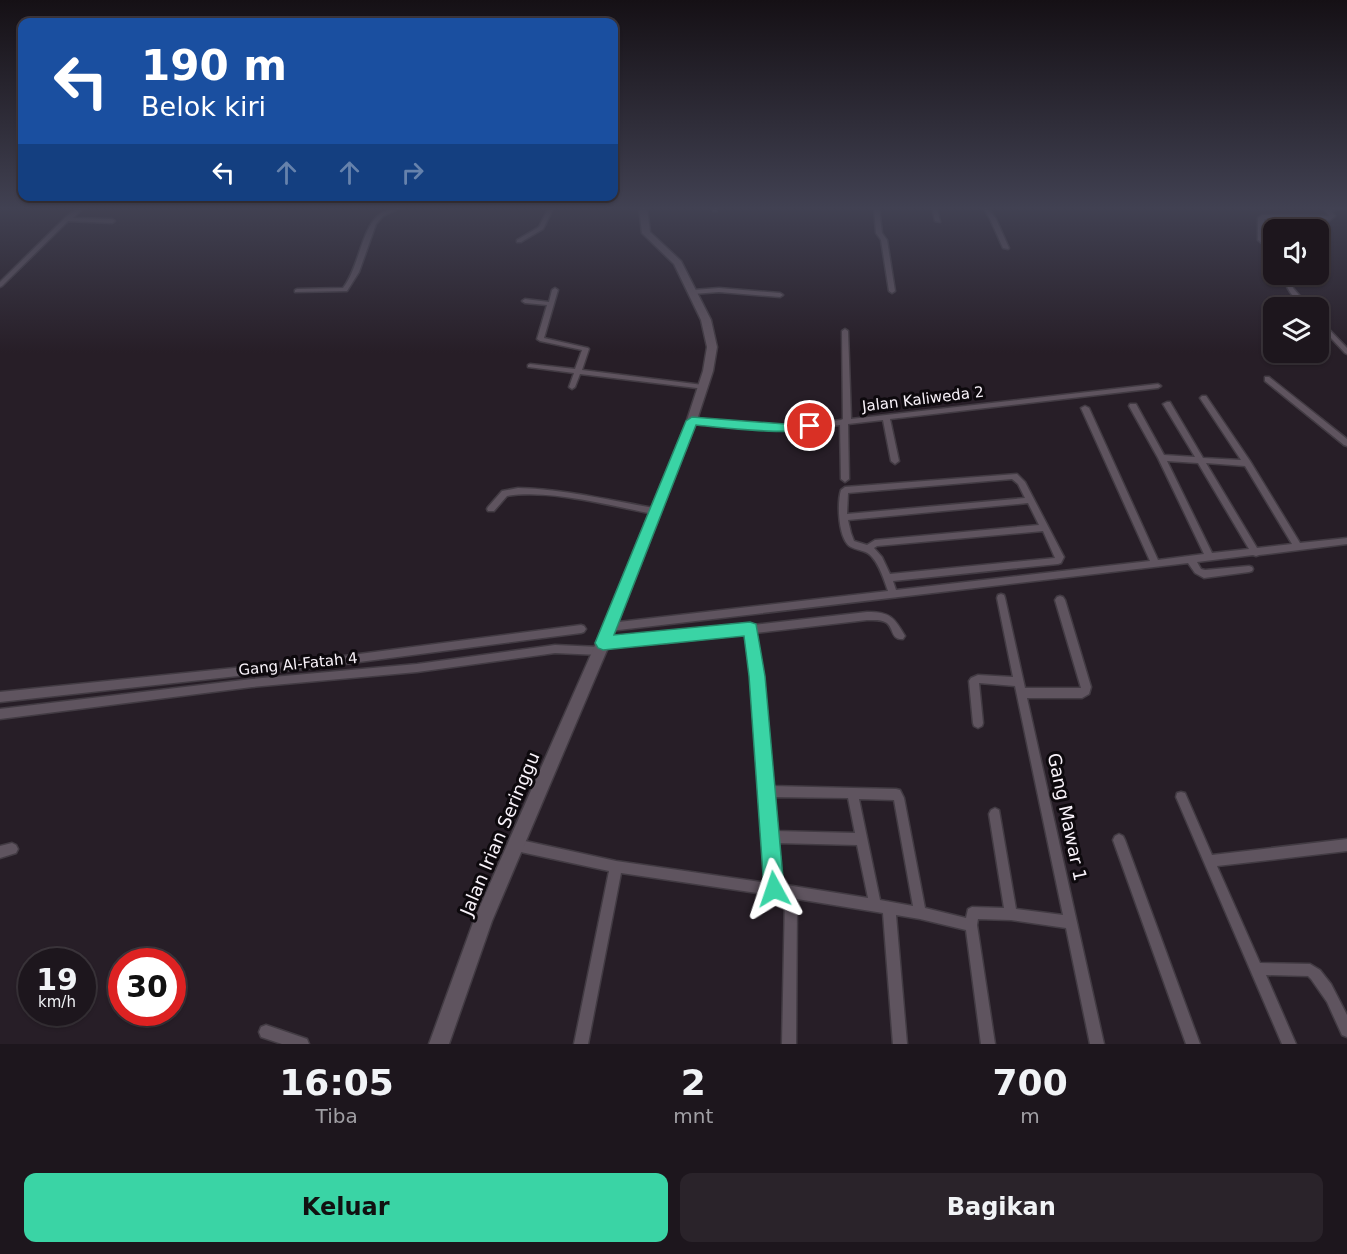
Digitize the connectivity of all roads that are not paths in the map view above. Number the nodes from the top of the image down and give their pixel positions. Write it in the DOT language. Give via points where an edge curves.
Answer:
graph roads {
  1 [pos="30,256"];
  2 [pos="364,256"];
  3 [pos="670,256"];
  4 [pos="886,256"];
  5 [pos="0,285"];
  6 [pos="1288,285"];
  7 [pos="555,290"];
  8 [pos="297,291"];
  9 [pos="693,291"];
  10 [pos="892,291"];
  11 [pos="780,295"];
  12 [pos="1298,297"];
  13 [pos="525,301"];
  14 [pos="551,304"];
  15 [pos="845,331"];
  16 [pos="1329,332"];
  17 [pos="1347,352"];
  18 [pos="530,366"];
  19 [pos="577,373"];
  20 [pos="1267,379"];
  21 [pos="1158,386"];
  22 [pos="572,387"];
  23 [pos="703,387"];
  24 [pos="1204,398"];
  25 [pos="1167,404"];
  26 [pos="1133,406"];
  27 [pos="1085,408"];
  28 [pos="886,417"];
  29 [pos="692,421"];
  30 [pos="845,421"];
  31 [pos="1347,443"];
  32 [pos="1162,458"];
  33 [pos="1200,458"];
  34 [pos="895,461"];
  35 [pos="1247,463"];
  36 [pos="845,479"];
  37 [pos="1031,500"];
  38 [pos="491,509"];
  39 [pos="654,512"];
  40 [pos="844,517"];
  41 [pos="1045,528"];
  42 [pos="1347,541"];
  43 [pos="1297,546"];
  44 [pos="868,549"];
  45 [pos="1256,553"];
  46 [pos="1210,557"];
  47 [pos="1191,560"];
  48 [pos="1155,563"];
  49 [pos="1249,568"];
  50 [pos="964,571"];
  51 [pos="888,578"];
  52 [pos="971,584"];
  53 [pos="893,593"];
  54 [pos="1001,598"];
  55 [pos="1060,600"];
  56 [pos="750,628"];
  57 [pos="581,629"];
  58 [pos="900,636"];
  59 [pos="605,640"];
  60 [pos="1021,687"];
  61 [pos="0,697"];
  62 [pos="0,714"];
  63 [pos="978,723"];
  64 [pos="766,791"];
  65 [pos="852,792"];
  66 [pos="1181,797"];
  67 [pos="995,814"];
  68 [pos="770,837"];
  69 [pos="861,839"];
  70 [pos="1119,840"];
  71 [pos="516,845"];
  72 [pos="1347,845"];
  73 [pos="1210,861"];
  74 [pos="616,867"];
  75 [pos="774,889"];
  76 [pos="791,892"];
  77 [pos="875,906"];
  78 [pos="889,908"];
  79 [pos="920,913"];
  80 [pos="1011,914"];
  81 [pos="1070,922"];
  82 [pos="971,925"];
  83 [pos="1257,969"];
  84 [pos="1347,1030"];
  85 [pos="266,1032"];
  86 [pos="302,1044"];
  87 [pos="439,1044"];
  88 [pos="581,1044"];
  89 [pos="789,1044"];
  90 [pos="900,1044"];
  91 [pos="988,1044"];
  92 [pos="1097,1044"];
  93 [pos="1193,1044"];
  94 [pos="1289,1044"];
  1 -- 5 [label="street"];
  2 -- 8 [label="street" via="345,290"];
  3 -- 9 [label="street, Jalan Irian Seringgu"];
  4 -- 10 [label="street"];
  6 -- 12 [label="street"];
  7 -- 14 [label="street"];
  9 -- 11 [label="street"];
  9 -- 23 [label="street, Jalan Irian Seringgu" via="712,347"];
  13 -- 14 [label="street"];
  14 -- 19 [label="street" via="540,337 586,349"];
  15 -- 30 [label="street"];
  16 -- 17 [label="street"];
  18 -- 19 [label="street"];
  19 -- 22 [label="street"];
  19 -- 23 [label="street"];
  20 -- 31 [label="street"];
  21 -- 28 [label="street, Jalan Kaliweda 2"];
  23 -- 29 [label="street, Jalan Irian Seringgu"];
  24 -- 35 [label="street"];
  25 -- 33 [label="street"];
  26 -- 32 [label="street"];
  27 -- 48 [label="street"];
  28 -- 30 [label="street, Jalan Kaliweda 2"];
  28 -- 34 [label="street"];
  29 -- 30 [label="street, Jalan Kaliweda 2" via="796,428"];
  29 -- 39 [label="street, Jalan Irian Seringgu"];
  30 -- 36 [label="street"];
  32 -- 33 [label="street"];
  32 -- 46 [label="street"];
  33 -- 35 [label="street"];
  33 -- 45 [label="street"];
  35 -- 43 [label="street"];
  37 -- 40 [label="street"];
  37 -- 40 [label="street" via="1022,482 1014,476 859,488 843,491"];
  37 -- 41 [label="street"];
  38 -- 39 [label="street" via="505,493 522,491"];
  39 -- 59 [label="street, Jalan Irian Seringgu"];
  40 -- 44 [label="street" via="847,539"];
  41 -- 44 [label="street" via="875,543"];
  41 -- 50 [label="street" via="1060,557 1058,561"];
  42 -- 43 [label="street"];
  43 -- 45 [label="street"];
  44 -- 51 [label="street"];
  45 -- 46 [label="street"];
  46 -- 47 [label="street"];
  47 -- 48 [label="street"];
  47 -- 49 [label="street" via="1198,572 1210,574"];
  48 -- 52 [label="street"];
  50 -- 51 [label="street"];
  50 -- 52 [label="street"];
  51 -- 53 [label="street"];
  52 -- 53 [label="street"];
  53 -- 59 [label="street"];
  54 -- 60 [label="street, Gang Mawar 1"];
  55 -- 60 [label="street" via="1085,691"];
  56 -- 58 [label="street" via="879,616 891,621"];
  56 -- 59 [label="street"];
  56 -- 64 [label="street"];
  57 -- 61 [label="street" via="321,663"];
  59 -- 62 [label="street, Gang Al-Fatah 4" via="417,668 252,683"];
  59 -- 71 [label="street, Jalan Irian Seringgu"];
  60 -- 63 [label="street" via="974,681"];
  60 -- 81 [label="street, Gang Mawar 1"];
  64 -- 65 [label="street"];
  64 -- 68 [label="street"];
  65 -- 69 [label="street"];
  65 -- 79 [label="street" via="892,793 899,798"];
  66 -- 73 [label="street"];
  67 -- 80 [label="street"];
  68 -- 69 [label="street"];
  68 -- 75 [label="street"];
  69 -- 77 [label="street"];
  70 -- 93 [label="street"];
  71 -- 74 [label="street"];
  71 -- 87 [label="street, Jalan Irian Seringgu" via="483,920"];
  72 -- 73 [label="street"];
  73 -- 83 [label="street"];
  74 -- 75 [label="street"];
  74 -- 88 [label="street"];
  75 -- 76 [label="street"];
  76 -- 77 [label="street"];
  76 -- 89 [label="street"];
  77 -- 78 [label="street"];
  78 -- 79 [label="street"];
  78 -- 90 [label="street"];
  79 -- 82 [label="street"];
  80 -- 81 [label="street"];
  80 -- 82 [label="street" via="975,911"];
  81 -- 92 [label="street, Gang Mawar 1"];
  82 -- 91 [label="street"];
  83 -- 84 [label="street" via="1314,972"];
  83 -- 94 [label="street"];
  85 -- 86 [label="street"];
}
